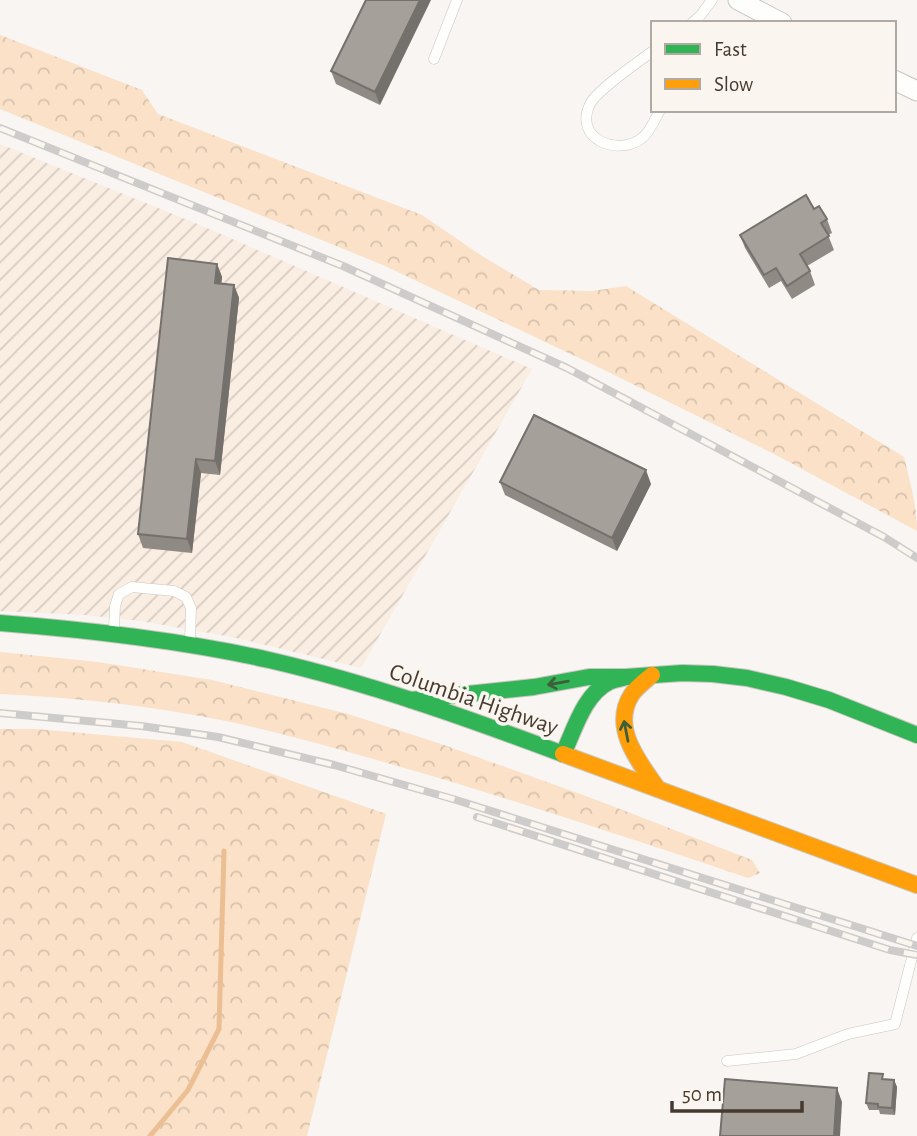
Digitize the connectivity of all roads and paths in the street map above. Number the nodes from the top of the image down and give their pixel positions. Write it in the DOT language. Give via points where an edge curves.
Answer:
graph roads {
  1 [pos="457,0"];
  2 [pos="712,0"];
  3 [pos="738,0"];
  4 [pos="697,20"];
  5 [pos="778,21"];
  6 [pos="651,52"];
  7 [pos="434,59"];
  8 [pos="896,81"];
  9 [pos="917,91"];
  10 [pos="659,112"];
  11 [pos="0,623"];
  12 [pos="114,633"];
  13 [pos="189,644"];
  14 [pos="652,675"];
  15 [pos="626,677"];
  16 [pos="411,700"];
  17 [pos="917,735"];
  18 [pos="563,754"];
  19 [pos="658,789"];
  20 [pos="917,885"];
  21 [pos="917,939"];
  22 [pos="727,1061"];
  1 -- 7 [label="lane"];
  2 -- 4 [label="lane"];
  3 -- 5 [label="street"];
  6 -- 10 [label="lane" via="590,102 585,120 600,141 629,145 644,137"];
  8 -- 9 [label="street"];
  11 -- 12 [label="main road, Columbia Highway"];
  12 -- 13 [label="main road, Columbia Highway"];
  12 -- 13 [label="lane" via="119,594 132,587 174,591 186,597 191,608"];
  13 -- 16 [label="main road, Columbia Highway" via="270,660"];
  14 -- 15 [label="main road"];
  14 -- 17 [label="main road" via="713,674 760,681 829,700"];
  19 -- 14 [label="main road, one-way" via="626,739 623,724 631,694"];
  15 -- 16 [label="main road, one-way" via="589,677"];
  15 -- 18 [label="main road" via="596,691"];
  16 -- 18 [label="main road, Columbia Highway"];
  18 -- 19 [label="main road, Columbia Highway"];
  19 -- 20 [label="main road, Columbia Highway"];
  21 -- 22 [label="lane" via="895,1024 848,1034 796,1055"];
}
